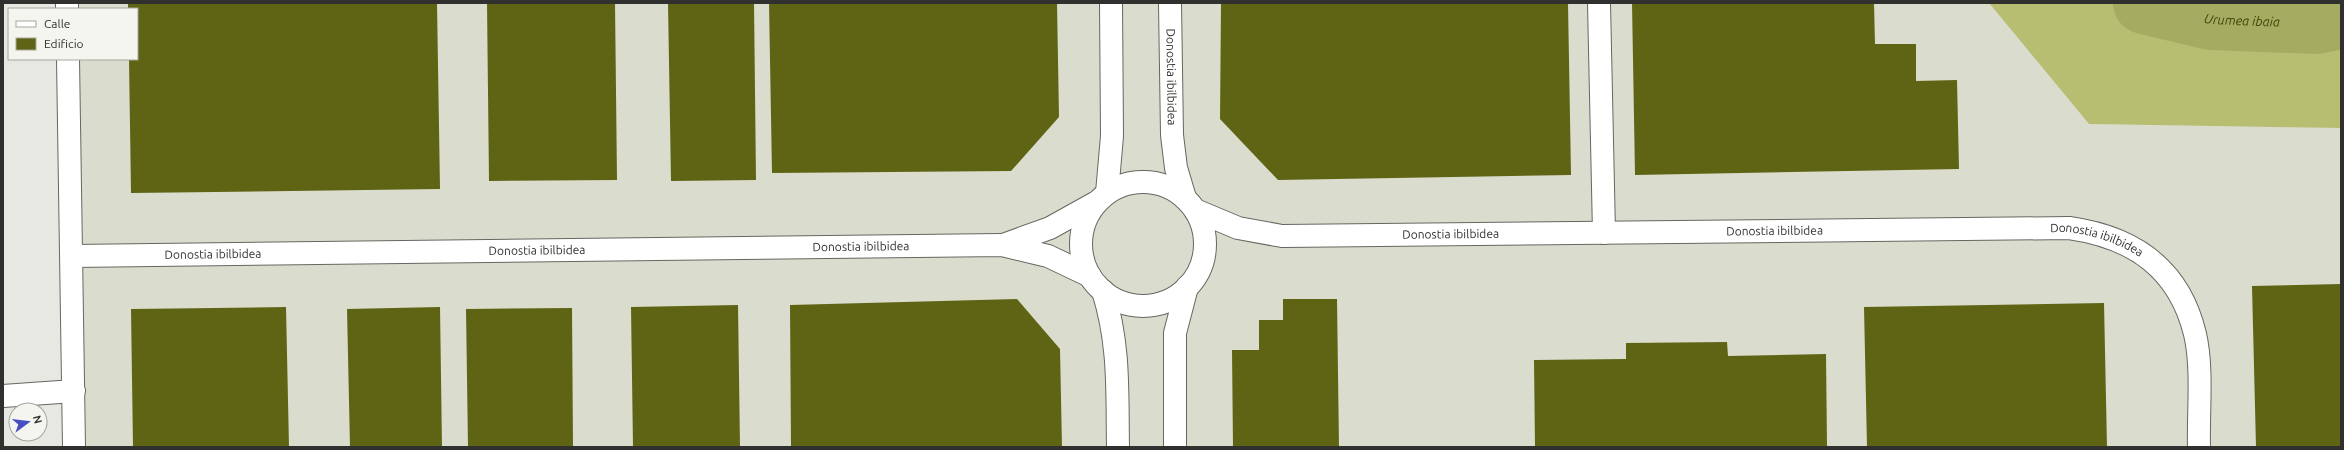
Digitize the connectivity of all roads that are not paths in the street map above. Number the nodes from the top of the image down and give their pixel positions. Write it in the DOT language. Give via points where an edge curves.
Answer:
graph roads {
  1 [pos="1111,3"];
  2 [pos="1170,3"];
  3 [pos="1599,3"];
  4 [pos="68,60"];
  5 [pos="1102,198"];
  6 [pos="1190,204"];
  7 [pos="1604,233"];
  8 [pos="1002,246"];
  9 [pos="72,256"];
  10 [pos="1096,284"];
  11 [pos="1187,287"];
  12 [pos="74,391"];
  13 [pos="3,396"];
  14 [pos="74,447"];
  15 [pos="1118,447"];
  16 [pos="1175,447"];
  17 [pos="2199,447"];
  1 -- 5 [label="street" via="1112,136"];
  2 -- 6 [label="street, Donostia ibilbidea" via="1172,135 1176,168"];
  3 -- 7 [label="street"];
  4 -- 9 [label="street"];
  5 -- 6 [label="street" via="1121,186 1144,182 1156,183 1173,190"];
  5 -- 8 [label="street, Donostia ibilbidea" via="1050,228"];
  5 -- 10 [label="street" via="1086,219 1081,238 1082,258"];
  6 -- 7 [label="street, Donostia ibilbidea" via="1238,228 1282,236"];
  6 -- 11 [label="street" via="1203,229 1204,250 1199,270"];
  7 -- 17 [label="street, Donostia ibilbidea" via="2069,228 2094,231 2118,239 2140,252 2159,268 2176,288 2188,311 2198,361"];
  8 -- 9 [label="street, Donostia ibilbidea"];
  8 -- 10 [label="street, Donostia ibilbidea" via="1048,256"];
  9 -- 12 [label="street"];
  10 -- 11 [label="street" via="1121,302 1137,306 1154,305 1170,300"];
  10 -- 15 [label="street" via="1112,320 1117,352"];
  11 -- 16 [label="street" via="1175,333"];
  12 -- 13 [label="street"];
  12 -- 14 [label="street"];
}
